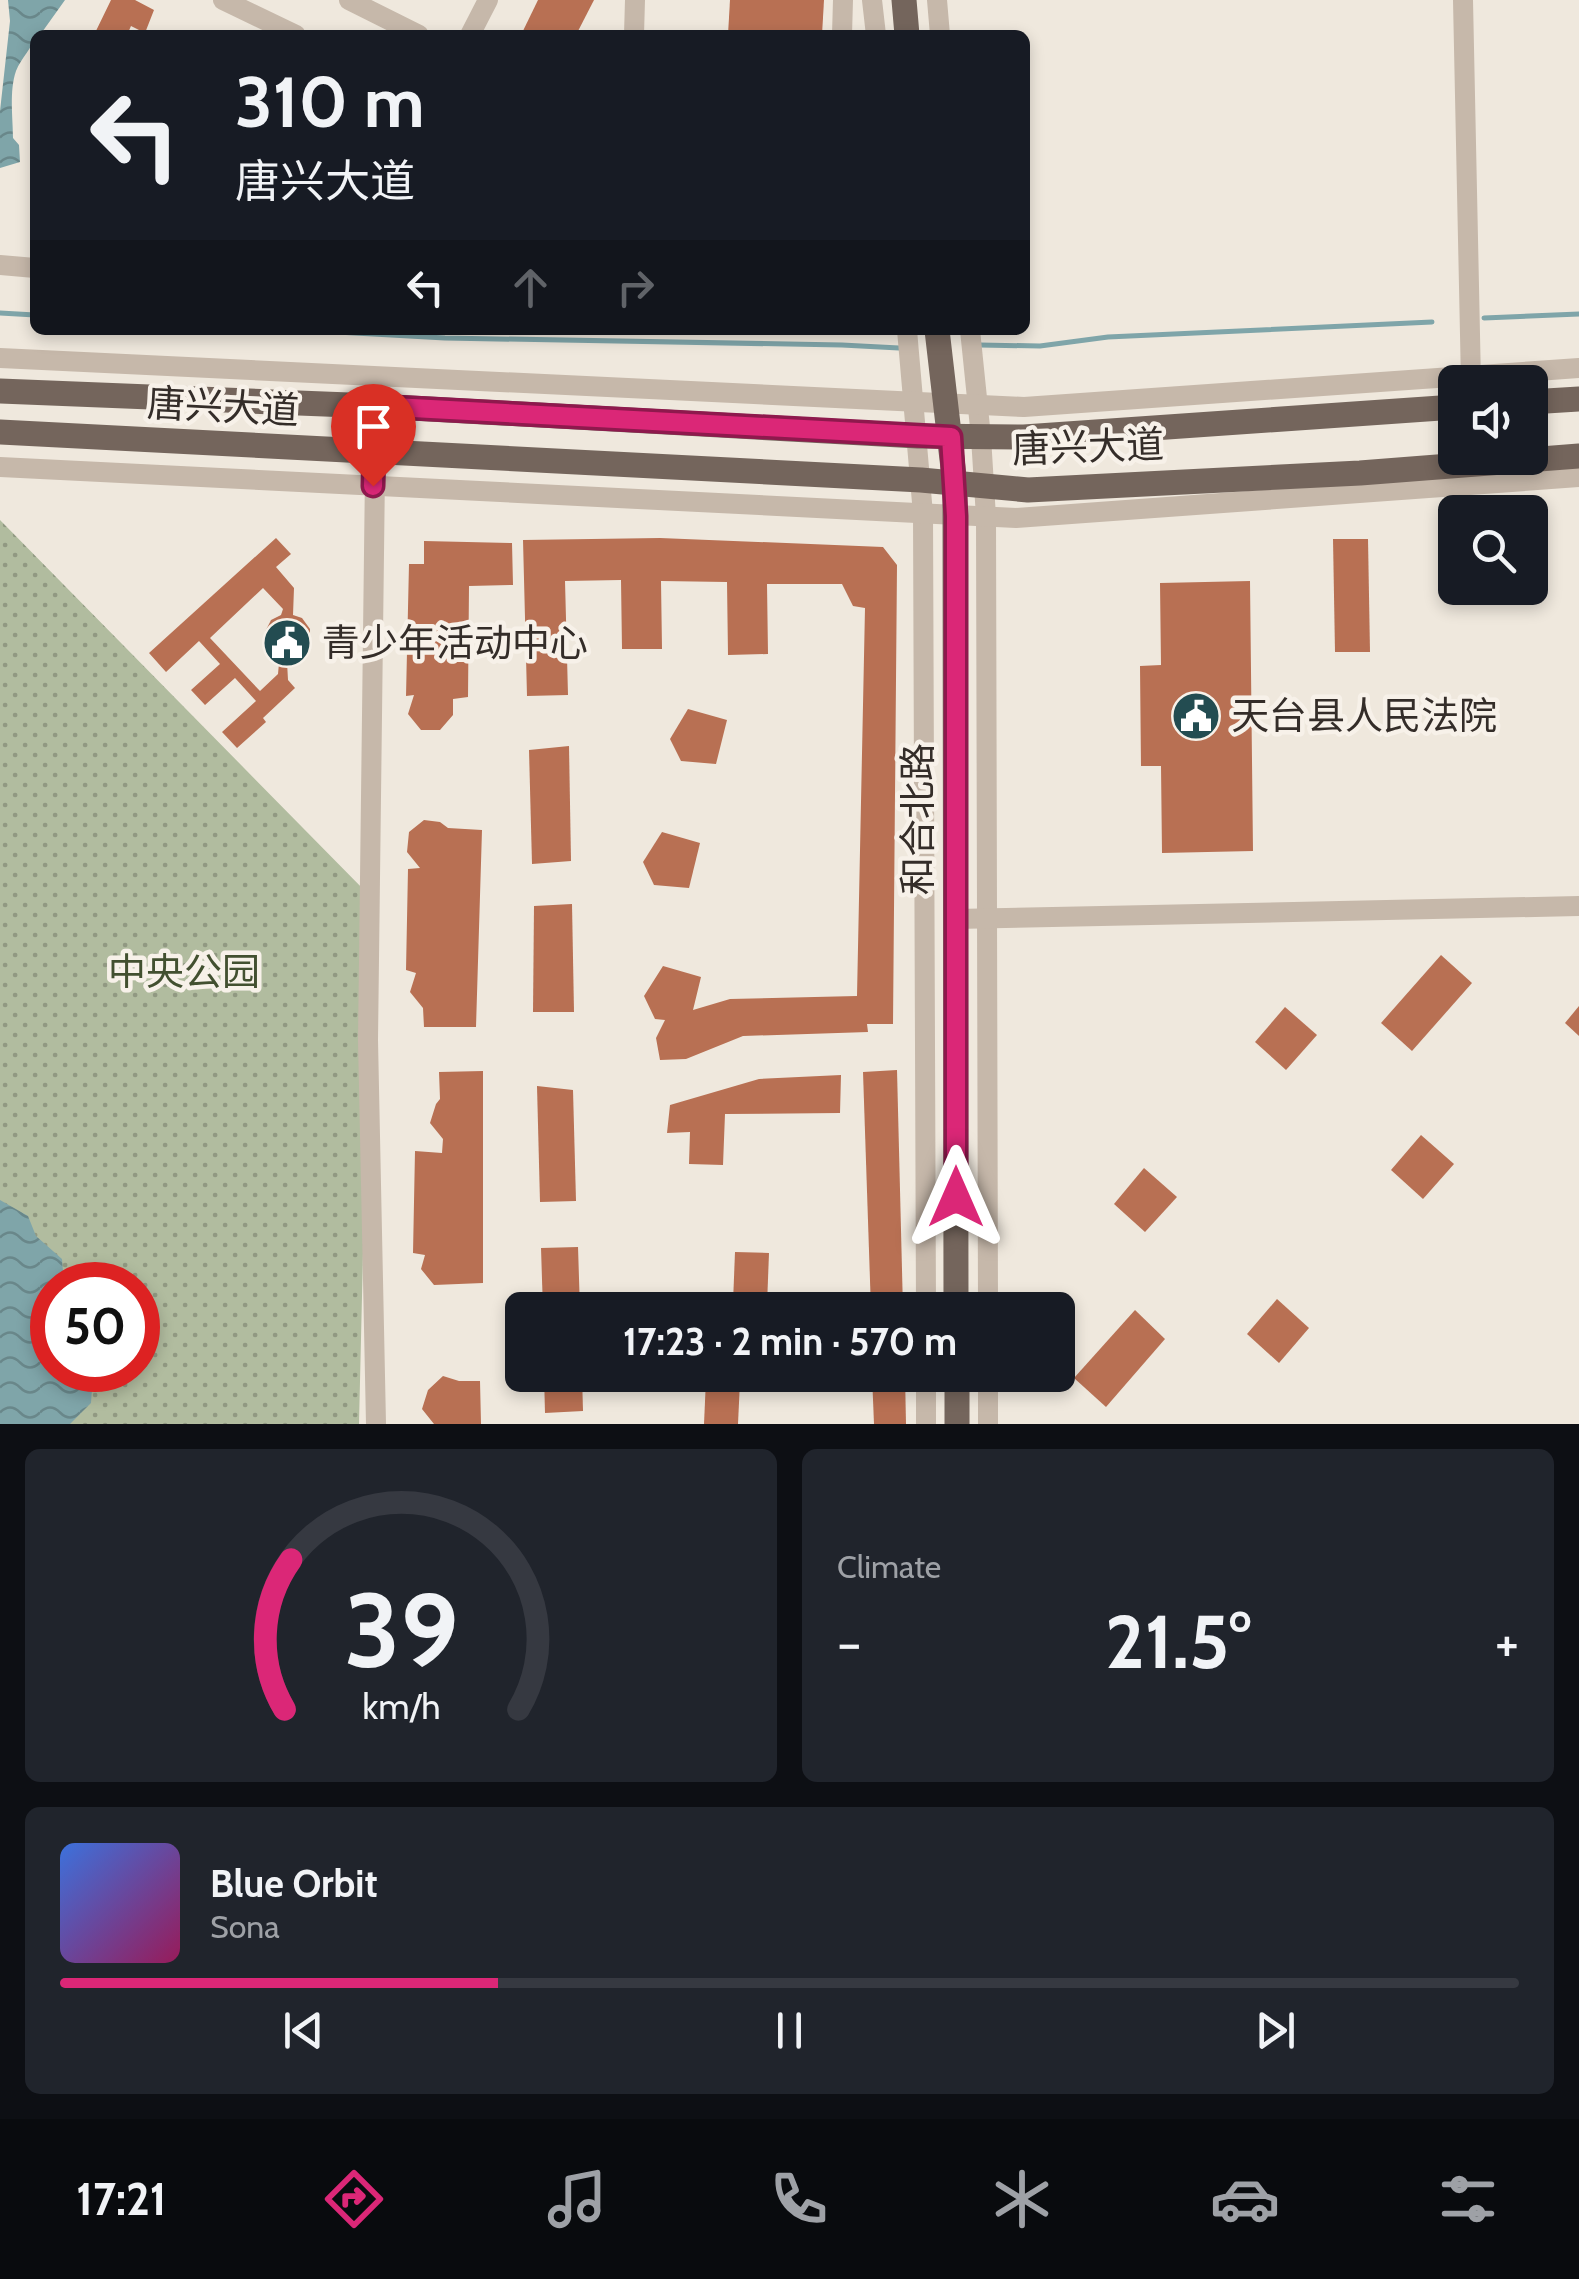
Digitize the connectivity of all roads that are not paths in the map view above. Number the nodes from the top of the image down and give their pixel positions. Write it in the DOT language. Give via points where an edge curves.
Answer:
graph roads {
  1 [pos="223,0"];
  2 [pos="348,0"];
  3 [pos="488,0"];
  4 [pos="636,0"];
  5 [pos="843,0"];
  6 [pos="872,0"];
  7 [pos="904,0"];
  8 [pos="937,0"];
  9 [pos="1463,0"];
  10 [pos="286,30"];
  11 [pos="410,30"];
  12 [pos="473,30"];
  13 [pos="634,30"];
  14 [pos="842,30"];
  15 [pos="875,30"];
  16 [pos="907,30"];
  17 [pos="940,30"];
  18 [pos="0,265"];
  19 [pos="30,268"];
  20 [pos="907,335"];
  21 [pos="938,335"];
  22 [pos="971,335"];
  23 [pos="0,358"];
  24 [pos="1470,365"];
  25 [pos="1579,368"];
  26 [pos="1548,371"];
  27 [pos="377,376"];
  28 [pos="1438,381"];
  29 [pos="0,392"];
  30 [pos="1579,399"];
  31 [pos="1548,401"];
  32 [pos="914,402"];
  33 [pos="946,403"];
  34 [pos="978,404"];
  35 [pos="375,406"];
  36 [pos="1438,408"];
  37 [pos="0,432"];
  38 [pos="918,436"];
  39 [pos="951,437"];
  40 [pos="981,437"];
  41 [pos="374,452"];
  42 [pos="1579,456"];
  43 [pos="1548,457"];
  44 [pos="1438,465"];
  45 [pos="0,467"];
  46 [pos="1579,477"];
  47 [pos="921,480"];
  48 [pos="955,485"];
  49 [pos="373,486"];
  50 [pos="984,486"];
  51 [pos="922,514"];
  52 [pos="956,516"];
  53 [pos="986,517"];
  54 [pos="1579,906"];
  55 [pos="986,917"];
  56 [pos="955,919"];
  57 [pos="926,1292"];
  58 [pos="956,1292"];
  59 [pos="988,1292"];
  60 [pos="926,1392"];
  61 [pos="957,1392"];
  62 [pos="988,1392"];
  63 [pos="376,1424"];
  64 [pos="926,1424"];
  65 [pos="957,1424"];
  66 [pos="988,1424"];
  1 -- 10 [label="street"];
  2 -- 11 [label="street"];
  3 -- 12 [label="street"];
  4 -- 13 [label="street"];
  5 -- 14 [label="street"];
  6 -- 15 [label="street"];
  7 -- 16 [label="main road"];
  8 -- 17 [label="street"];
  9 -- 24 [label="street"];
  18 -- 19 [label="street"];
  20 -- 32 [label="street"];
  21 -- 33 [label="main road, 和合北路"];
  22 -- 34 [label="street"];
  23 -- 27 [label="street"];
  25 -- 26 [label="street"];
  27 -- 32 [label="street"];
  27 -- 35 [label="street"];
  28 -- 34 [label="street" via="1024,407"];
  29 -- 35 [label="main road, 唐兴大道"];
  30 -- 31 [label="main road"];
  32 -- 33 [label="street"];
  32 -- 38 [label="street"];
  33 -- 34 [label="street"];
  33 -- 39 [label="main road, 和合北路"];
  34 -- 40 [label="street"];
  35 -- 38 [label="main road, 唐兴大道"];
  35 -- 41 [label="street"];
  36 -- 40 [label="main road, 唐兴大道"];
  37 -- 41 [label="main road, 唐兴大道"];
  38 -- 39 [label="main road, 唐兴大道"];
  38 -- 47 [label="street"];
  39 -- 40 [label="main road, 唐兴大道"];
  39 -- 48 [label="main road, 和合北路"];
  40 -- 50 [label="street"];
  41 -- 47 [label="main road, 唐兴大道"];
  41 -- 49 [label="street"];
  42 -- 43 [label="main road, 唐兴大道"];
  44 -- 50 [label="main road, 唐兴大道" via="1028,490"];
  45 -- 49 [label="street"];
  46 -- 53 [label="street"];
  47 -- 48 [label="main road, 唐兴大道"];
  47 -- 51 [label="street"];
  48 -- 50 [label="main road, 唐兴大道"];
  48 -- 52 [label="main road, 和合北路"];
  49 -- 51 [label="street"];
  49 -- 63 [label="street" via="368,1040"];
  50 -- 53 [label="street"];
  51 -- 52 [label="street"];
  51 -- 57 [label="street"];
  52 -- 53 [label="street"];
  52 -- 56 [label="main road, 和合北路"];
  53 -- 55 [label="street"];
  54 -- 55 [label="street"];
  55 -- 56 [label="street"];
  55 -- 59 [label="street"];
  56 -- 58 [label="main road, 和合北路"];
  60 -- 64 [label="street"];
  61 -- 65 [label="main road"];
  62 -- 66 [label="street"];
}
